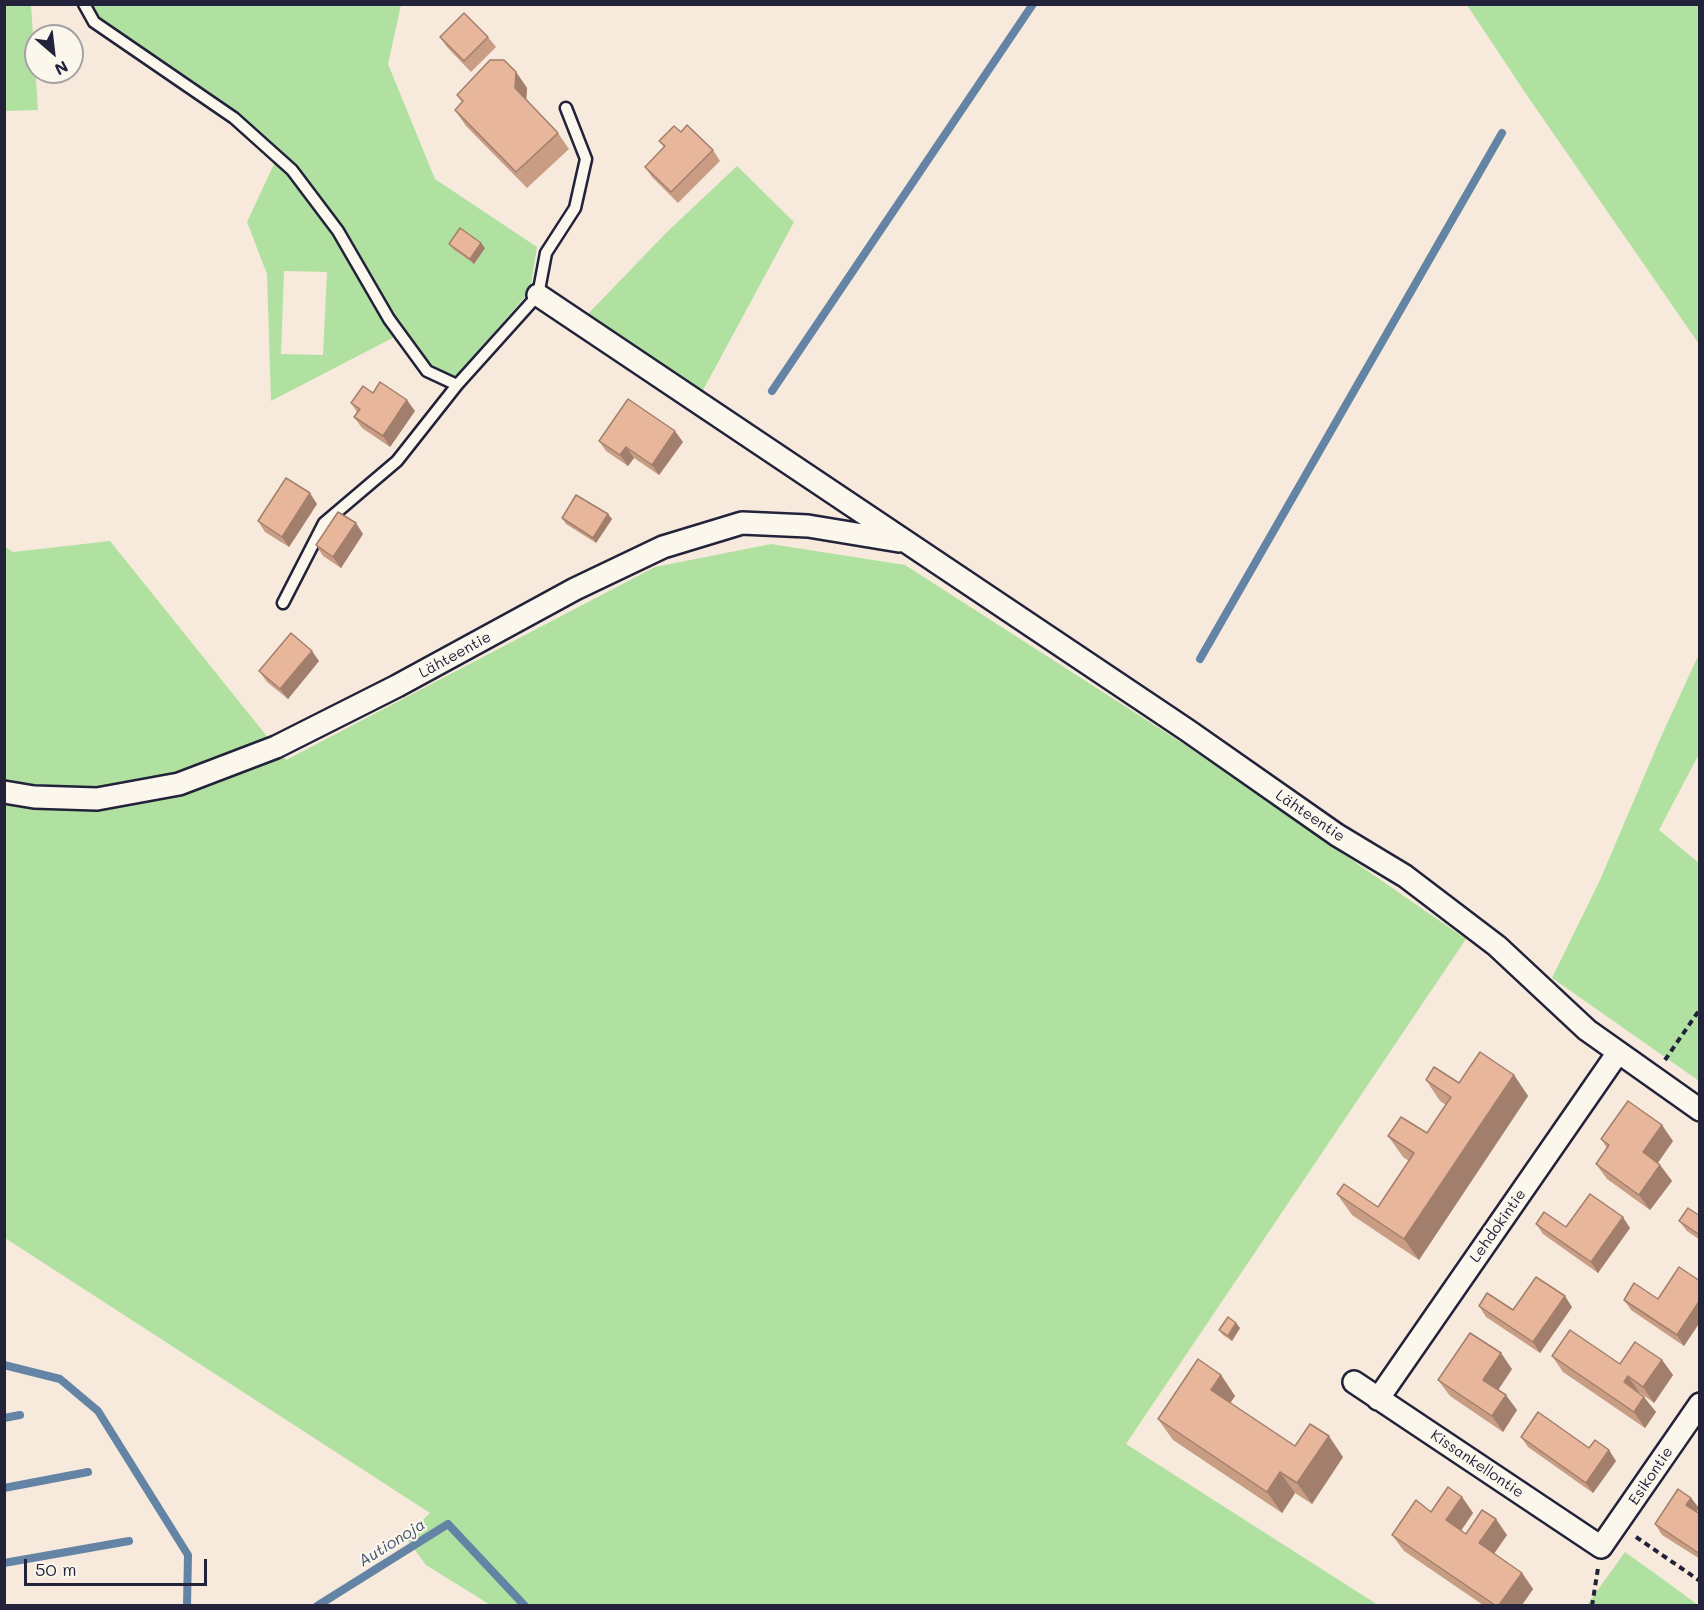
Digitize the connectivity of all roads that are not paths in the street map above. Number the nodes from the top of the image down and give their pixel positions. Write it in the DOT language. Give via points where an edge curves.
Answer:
graph roads {
  1 [pos="84,4"];
  2 [pos="566,108"];
  3 [pos="538,295"];
  4 [pos="457,385"];
  5 [pos="905,542"];
  6 [pos="283,603"];
  7 [pos="4,792"];
  8 [pos="1617,1054"];
  9 [pos="1700,1110"];
  10 [pos="1353,1382"];
  11 [pos="1378,1399"];
  12 [pos="1700,1404"];
  13 [pos="1601,1547"];
  1 -- 4 [label="lane" via="94,22 234,118 292,170 338,231 388,319 427,371"];
  2 -- 3 [label="lane" via="586,159 575,208 546,253"];
  3 -- 4 [label="lane"];
  3 -- 5 [label="street, Lähteentie"];
  4 -- 6 [label="lane" via="397,461 324,523"];
  5 -- 7 [label="street, Lähteentie" via="808,526 742,523 663,547 276,747 179,784 97,799"];
  5 -- 8 [label="street, Lähteentie" via="1337,835 1405,876 1497,946"];
  8 -- 9 [label="street, Lähteentie"];
  8 -- 11 [label="street, Lehdokintie"];
  10 -- 11 [label="street, Kissankellontie"];
  11 -- 13 [label="street, Kissankellontie"];
  12 -- 13 [label="street, Esikontie"];
}
